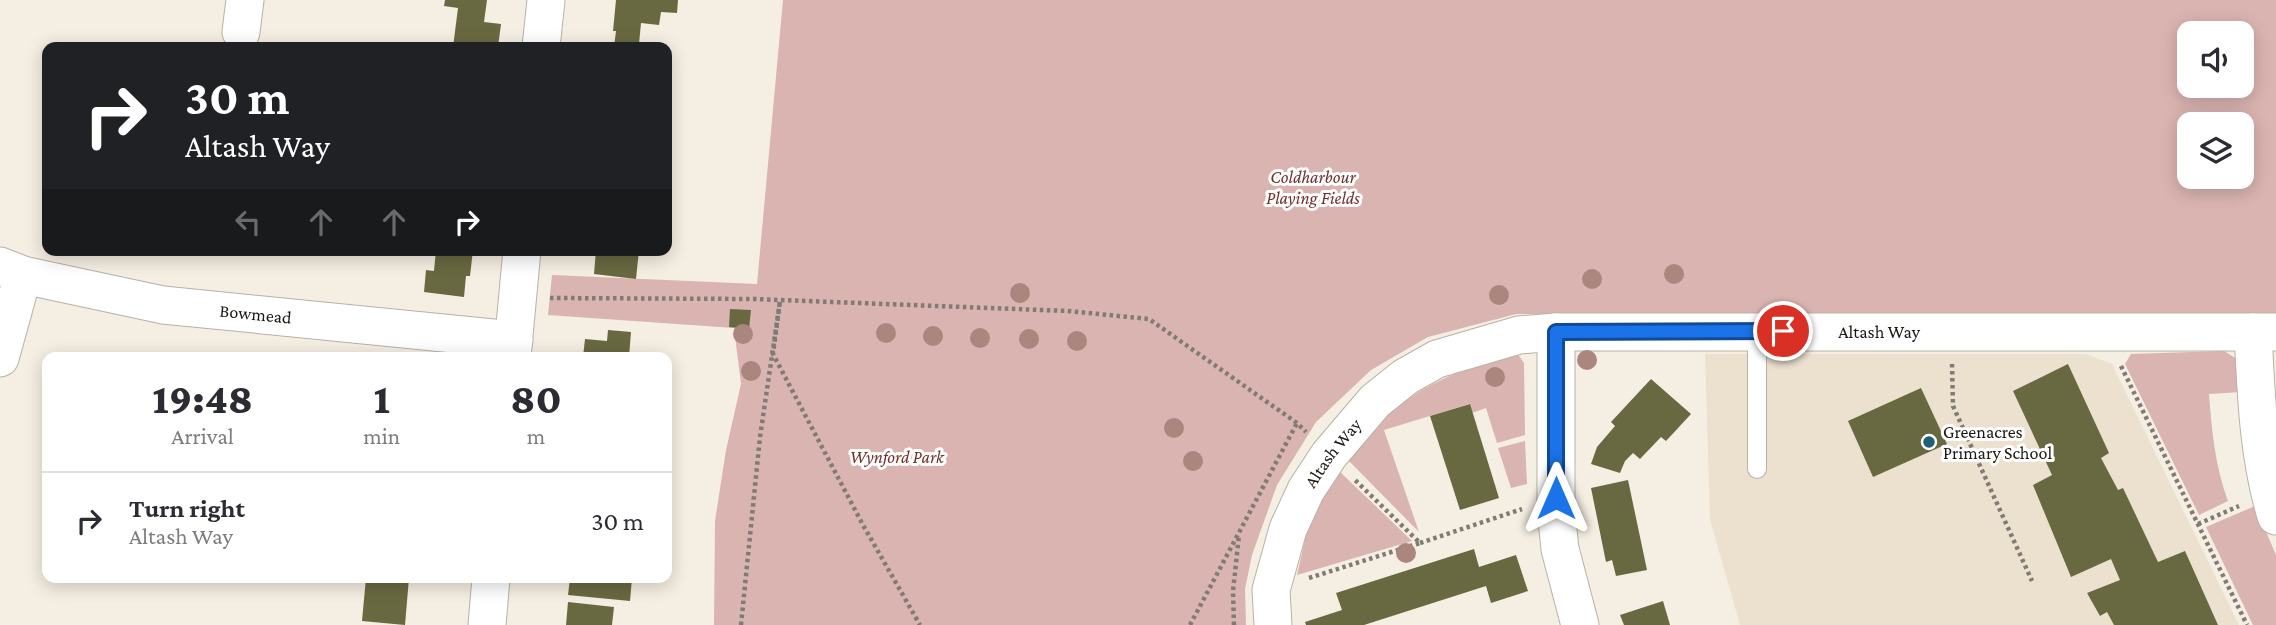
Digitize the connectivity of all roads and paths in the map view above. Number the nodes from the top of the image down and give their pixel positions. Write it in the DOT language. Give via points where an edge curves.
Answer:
graph roads {
  1 [pos="546,0"];
  2 [pos="542,42"];
  3 [pos="521,256"];
  4 [pos="12,270"];
  5 [pos="539,298"];
  6 [pos="780,301"];
  7 [pos="1757,331"];
  8 [pos="1556,332"];
  9 [pos="1952,332"];
  10 [pos="2111,332"];
  11 [pos="2264,332"];
  12 [pos="513,349"];
  13 [pos="0,358"];
  14 [pos="1297,423"];
  15 [pos="1329,455"];
  16 [pos="1756,469"];
  17 [pos="1556,498"];
  18 [pos="2273,505"];
  19 [pos="2198,524"];
  20 [pos="1240,530"];
  21 [pos="1420,543"];
  22 [pos="2032,581"];
  23 [pos="491,583"];
  24 [pos="1272,607"];
  25 [pos="487,625"];
  26 [pos="741,625"];
  27 [pos="920,625"];
  28 [pos="1189,625"];
  29 [pos="1234,625"];
  30 [pos="1580,625"];
  31 [pos="2247,625"];
  1 -- 2 [label="street"];
  3 -- 12 [label="street"];
  4 -- 12 [label="street, Bowmead" via="163,305"];
  4 -- 13 [label="street"];
  5 -- 6 [label="path"];
  6 -- 14 [label="path" via="1068,311 1149,319"];
  6 -- 26 [label="path" via="760,437"];
  6 -- 27 [label="path" via="773,354"];
  7 -- 8 [label="street, Altash Way"];
  7 -- 9 [label="street, Altash Way"];
  7 -- 16 [label="lane"];
  8 -- 15 [label="street, Altash Way" via="1519,335 1437,359 1375,401"];
  8 -- 17 [label="street"];
  9 -- 10 [label="street, Altash Way"];
  9 -- 22 [label="path" via="1953,406"];
  10 -- 11 [label="street, Altash Way"];
  10 -- 19 [label="path" via="2120,363"];
  11 -- 18 [label="street" via="2259,432"];
  14 -- 15 [label="path"];
  14 -- 20 [label="path"];
  15 -- 21 [label="path"];
  15 -- 24 [label="street, Altash Way" via="1306,489 1289,529"];
  17 -- 21 [label="path"];
  17 -- 30 [label="street" via="1560,549"];
  18 -- 19 [label="path"];
  19 -- 31 [label="path"];
  20 -- 28 [label="path"];
  20 -- 29 [label="path"];
  21 -- 24 [label="path"];
  23 -- 25 [label="street"];
}
